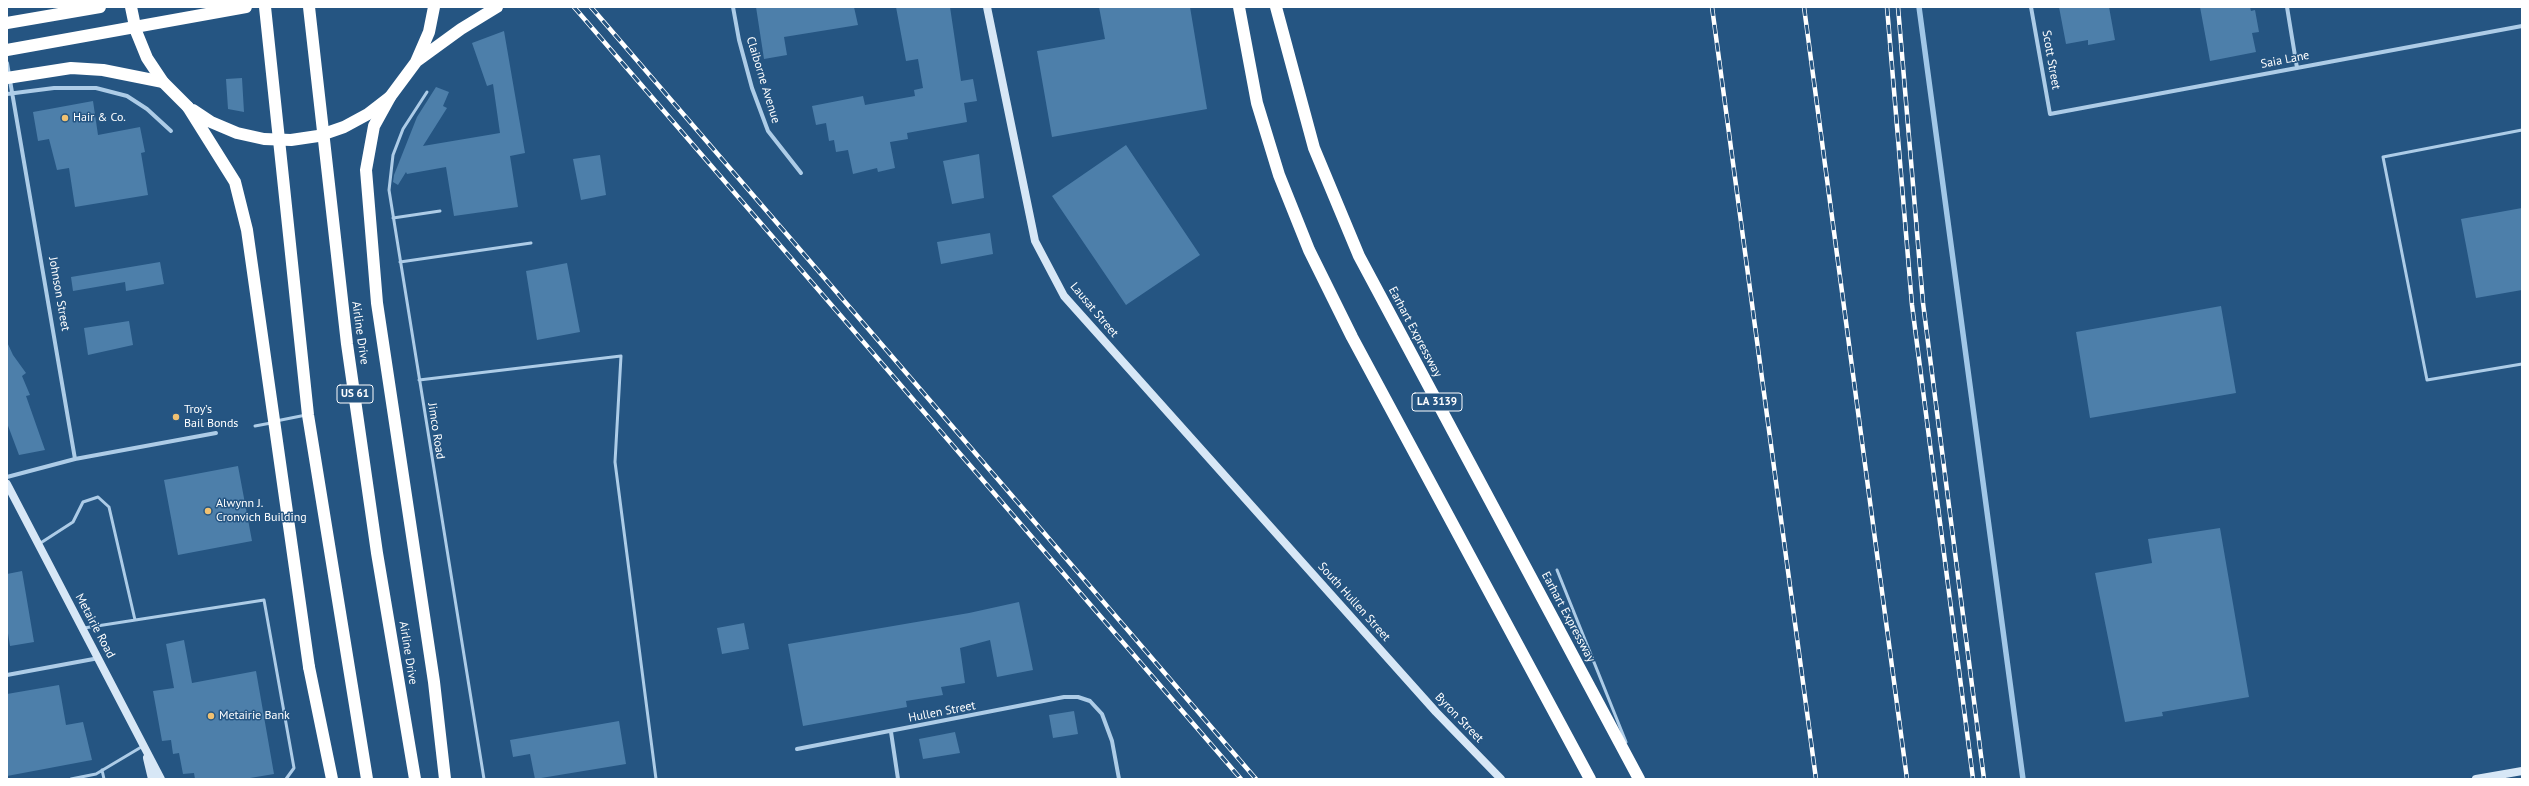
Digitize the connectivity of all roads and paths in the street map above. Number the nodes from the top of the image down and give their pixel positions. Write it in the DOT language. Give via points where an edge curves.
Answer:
graph roads {
  1 [pos="100,7"];
  2 [pos="131,7"];
  3 [pos="246,7"];
  4 [pos="265,7"];
  5 [pos="309,7"];
  6 [pos="434,7"];
  7 [pos="497,7"];
  8 [pos="733,7"];
  9 [pos="987,7"];
  10 [pos="1238,7"];
  11 [pos="1276,7"];
  12 [pos="2031,7"];
  13 [pos="2287,7"];
  14 [pos="7,23"];
  15 [pos="2522,26"];
  16 [pos="7,50"];
  17 [pos="416,62"];
  18 [pos="7,63"];
  19 [pos="2297,68"];
  20 [pos="7,78"];
  21 [pos="162,82"];
  22 [pos="426,92"];
  23 [pos="13,93"];
  24 [pos="7,94"];
  25 [pos="390,97"];
  26 [pos="188,108"];
  27 [pos="2052,113"];
  28 [pos="2522,130"];
  29 [pos="171,131"];
  30 [pos="801,173"];
  31 [pos="440,211"];
  32 [pos="393,218"];
  33 [pos="531,243"];
  34 [pos="400,262"];
  35 [pos="2522,364"];
  36 [pos="419,380"];
  37 [pos="308,415"];
  38 [pos="255,426"];
  39 [pos="216,433"];
  40 [pos="75,460"];
  41 [pos="7,477"];
  42 [pos="7,484"];
  43 [pos="39,544"];
  44 [pos="1289,547"];
  45 [pos="1557,570"];
  46 [pos="135,620"];
  47 [pos="83,628"];
  48 [pos="99,658"];
  49 [pos="1401,673"];
  50 [pos="7,675"];
  51 [pos="890,732"];
  52 [pos="144,745"];
  53 [pos="797,749"];
  54 [pos="102,770"];
  55 [pos="2522,771"];
  56 [pos="71,779"];
  57 [pos="104,779"];
  58 [pos="152,779"];
  59 [pos="162,779"];
  60 [pos="286,779"];
  61 [pos="332,779"];
  62 [pos="367,779"];
  63 [pos="415,779"];
  64 [pos="445,779"];
  65 [pos="484,779"];
  66 [pos="656,779"];
  67 [pos="898,779"];
  68 [pos="1119,779"];
  69 [pos="1501,779"];
  70 [pos="1590,779"];
  71 [pos="1639,779"];
  72 [pos="2476,779"];
  1 -- 14 [label="highway"];
  2 -- 21 [label="highway, bridge" via="136,31 147,58"];
  3 -- 16 [label="highway, bridge"];
  4 -- 37 [label="highway"];
  5 -- 63 [label="highway, Airline Drive / US 61" via="326,178 347,344 377,553"];
  6 -- 17 [label="highway" via="429,32"];
  7 -- 17 [label="highway" via="461,29"];
  8 -- 30 [label="street, Claiborne Avenue" via="752,88 768,131"];
  9 -- 44 [label="street, Lausat Street" via="1035,241 1064,296"];
  10 -- 70 [label="highway, LA 3139" via="1259,110 1279,175 1309,250 1352,337"];
  11 -- 71 [label="highway, Earhart Expressway / LA 3139" via="1314,148 1359,256"];
  12 -- 27 [label="street, Scott Street" via="2050,114"];
  13 -- 19 [label="street"];
  15 -- 19 [label="street, Saia Lane"];
  17 -- 25 [label="highway"];
  18 -- 23 [label="street, Johnson Street"];
  19 -- 27 [label="street, Saia Lane"];
  20 -- 21 [label="highway, bridge" via="71,68 103,70"];
  21 -- 26 [label="highway"];
  22 -- 32 [label="lane, Jimco Road" via="403,129 394,155 389,190"];
  23 -- 24 [label="street"];
  23 -- 29 [label="street" via="54,88 102,89 127,96 147,109"];
  23 -- 40 [label="street, Johnson Street"];
  25 -- 26 [label="highway, bridge" via="368,114 344,127 318,136 291,140 264,139 237,133 211,122"];
  25 -- 64 [label="highway" via="374,126 366,170 377,302 434,682"];
  26 -- 61 [label="highway, bridge" via="235,182 247,230 309,667"];
  28 -- 35 [label="lane" via="2383,157 2427,380"];
  31 -- 32 [label="lane"];
  32 -- 34 [label="lane, Jimco Road"];
  33 -- 34 [label="lane"];
  34 -- 36 [label="lane, Jimco Road"];
  36 -- 65 [label="lane, Jimco Road"];
  36 -- 66 [label="lane" via="620,356 615,462"];
  37 -- 38 [label="lane"];
  37 -- 62 [label="highway"];
  39 -- 40 [label="street"];
  40 -- 41 [label="street"];
  42 -- 43 [label="street, Metairie Road"];
  43 -- 46 [label="lane" via="73,522 83,502 98,497 109,507"];
  43 -- 47 [label="street, Metairie Road"];
  44 -- 49 [label="street, South Hullen Street"];
  45 -- 71 [label="lane"];
  46 -- 47 [label="lane"];
  46 -- 60 [label="lane" via="264,600 294,768"];
  47 -- 48 [label="street, Metairie Road"];
  48 -- 50 [label="street"];
  48 -- 52 [label="street, Metairie Road"];
  49 -- 69 [label="street, Byron Street"];
  51 -- 53 [label="street, Hullen Street"];
  51 -- 67 [label="street"];
  51 -- 68 [label="street, Hullen Street" via="1064,697 1078,697 1090,701 1102,714 1112,741"];
  52 -- 54 [label="lane"];
  52 -- 58 [label="street"];
  52 -- 59 [label="street, Metairie Road"];
  54 -- 56 [label="lane"];
  54 -- 57 [label="lane"];
  55 -- 72 [label="street"];
}
